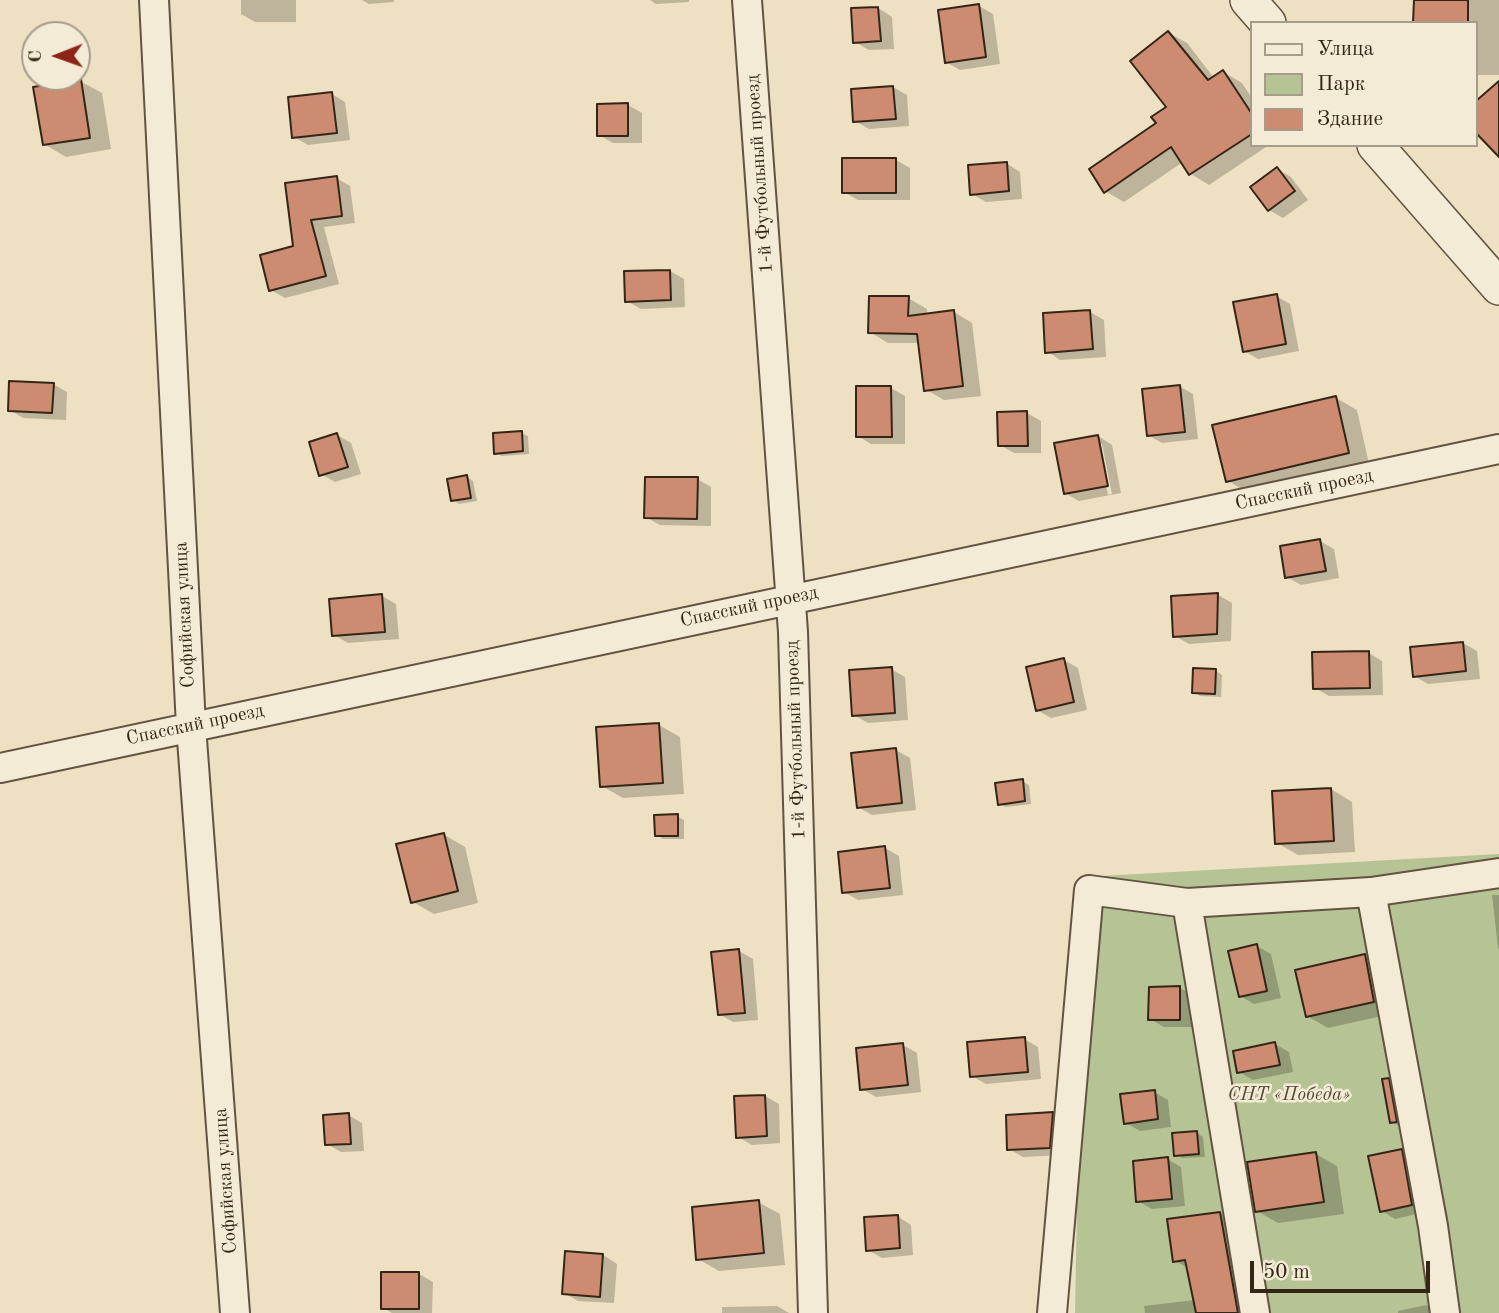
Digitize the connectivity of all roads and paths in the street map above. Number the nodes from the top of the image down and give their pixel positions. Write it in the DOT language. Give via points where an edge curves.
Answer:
graph roads {
  1 [pos="154,0"];
  2 [pos="747,0"];
  3 [pos="1248,0"];
  4 [pos="1266,21"];
  5 [pos="1377,147"];
  6 [pos="1499,287"];
  7 [pos="1499,449"];
  8 [pos="792,598"];
  9 [pos="191,726"];
  10 [pos="0,768"];
  11 [pos="1499,873"];
  12 [pos="1371,892"];
  13 [pos="1187,903"];
  14 [pos="235,1313"];
  15 [pos="813,1313"];
  16 [pos="1052,1313"];
  17 [pos="1255,1313"];
  18 [pos="1445,1313"];
  1 -- 9 [label="street, Софийская улица"];
  2 -- 8 [label="street, 1-й Футбольный проезд"];
  3 -- 4 [label="street"];
  5 -- 6 [label="street"];
  7 -- 8 [label="street, Спасский проезд"];
  8 -- 9 [label="street, Спасский проезд"];
  8 -- 15 [label="street, 1-й Футбольный проезд"];
  9 -- 10 [label="street, Спасский проезд"];
  9 -- 14 [label="street, Софийская улица"];
  11 -- 12 [label="street"];
  12 -- 13 [label="street"];
  12 -- 18 [label="street"];
  13 -- 16 [label="street" via="1089,890"];
  13 -- 17 [label="street"];
}
